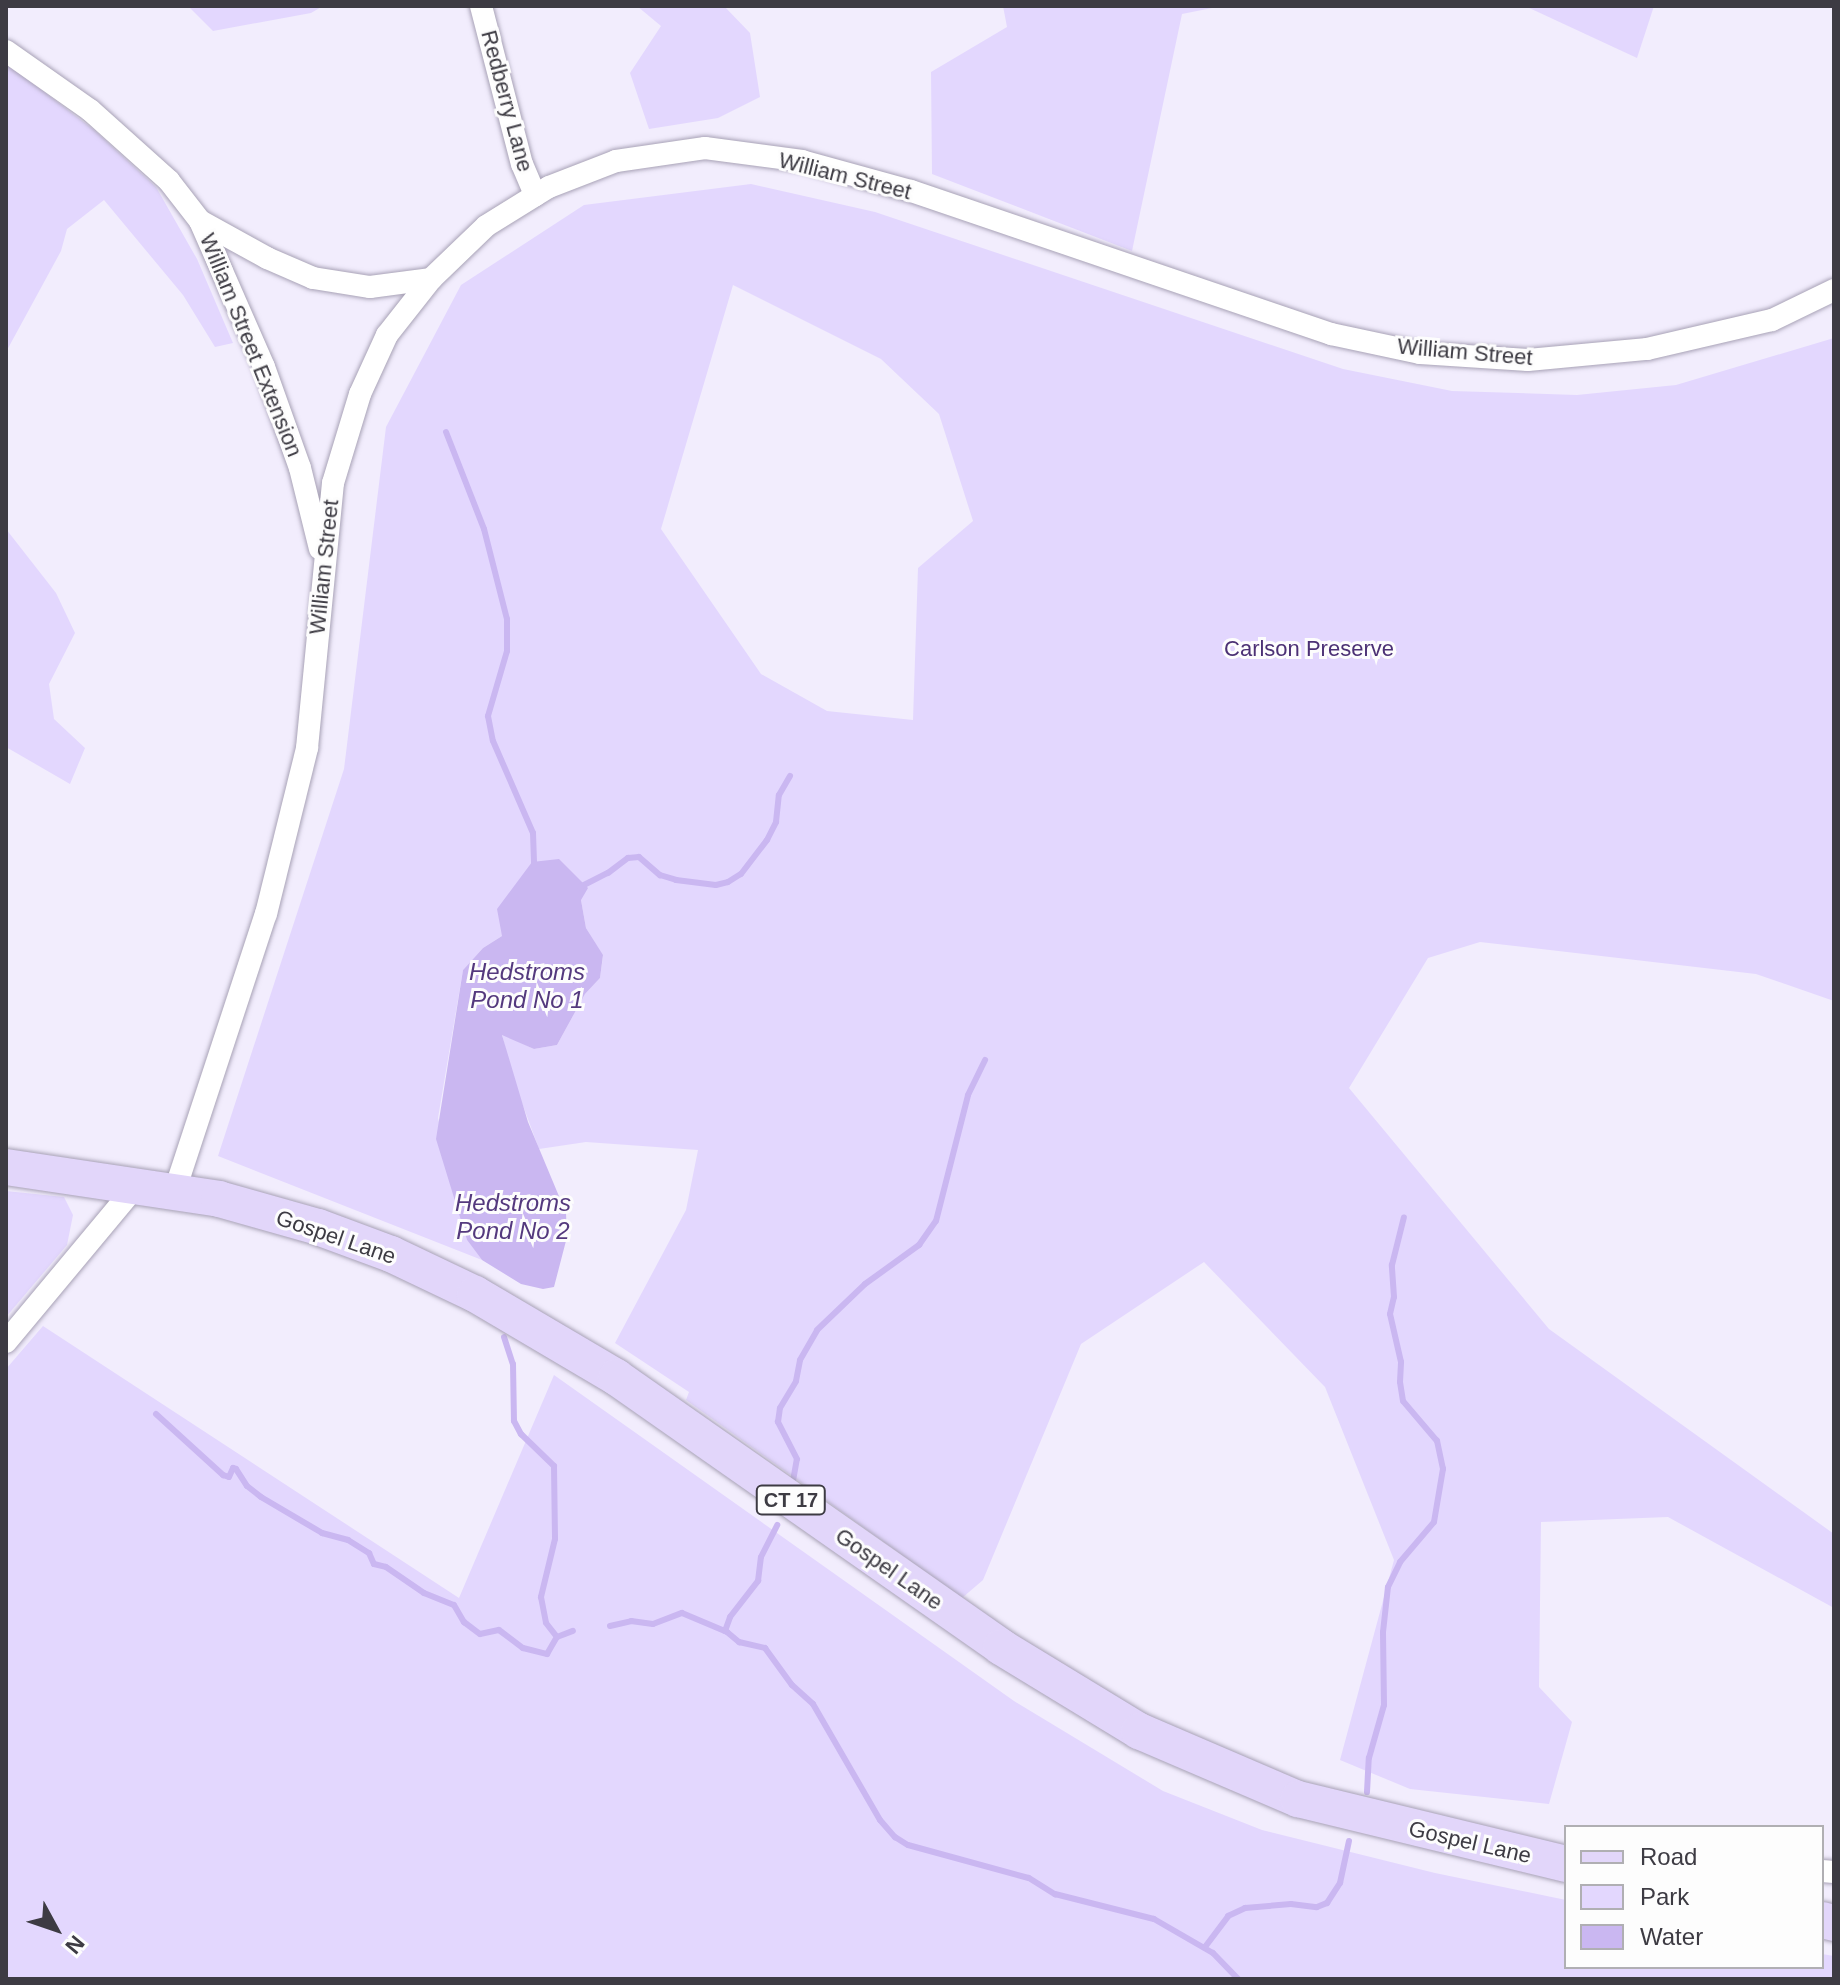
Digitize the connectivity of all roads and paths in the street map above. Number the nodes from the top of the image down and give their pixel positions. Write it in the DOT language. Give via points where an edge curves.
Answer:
graph roads {
  1 [pos="481,6"];
  2 [pos="6,51"];
  3 [pos="535,195"];
  4 [pos="200,221"];
  5 [pos="431,279"];
  6 [pos="1834,290"];
  7 [pos="323,562"];
  8 [pos="6,1167"];
  9 [pos="137,1185"];
  10 [pos="175,1190"];
  11 [pos="6,1342"];
  12 [pos="1564,1864"];
  1 -- 3 [label="street, Redberry Lane"];
  2 -- 4 [label="street, William Street Extension" via="90,110 169,181"];
  3 -- 5 [label="street, William Street" via="486,226"];
  3 -- 6 [label="street, William Street" via="616,161 705,148 802,161 899,187 1331,334 1420,353 1528,360 1647,349 1772,320"];
  4 -- 5 [label="street, William Street Extension" via="313,278 370,287"];
  4 -- 7 [label="street, William Street Extension" via="264,367 300,468"];
  5 -- 7 [label="street, William Street" via="387,335 360,394 333,483"];
  7 -- 10 [label="street, William Street" via="307,748 266,914"];
  8 -- 9 [label="main road, Gospel Lane / CT 17"];
  9 -- 10 [label="main road, Gospel Lane / CT 17"];
  9 -- 11 [label="street"];
  10 -- 12 [label="main road, Gospel Lane / CT 17" via="318,1227 475,1294 616,1377 1001,1647 1089,1703 1190,1756 1336,1810"];
}
